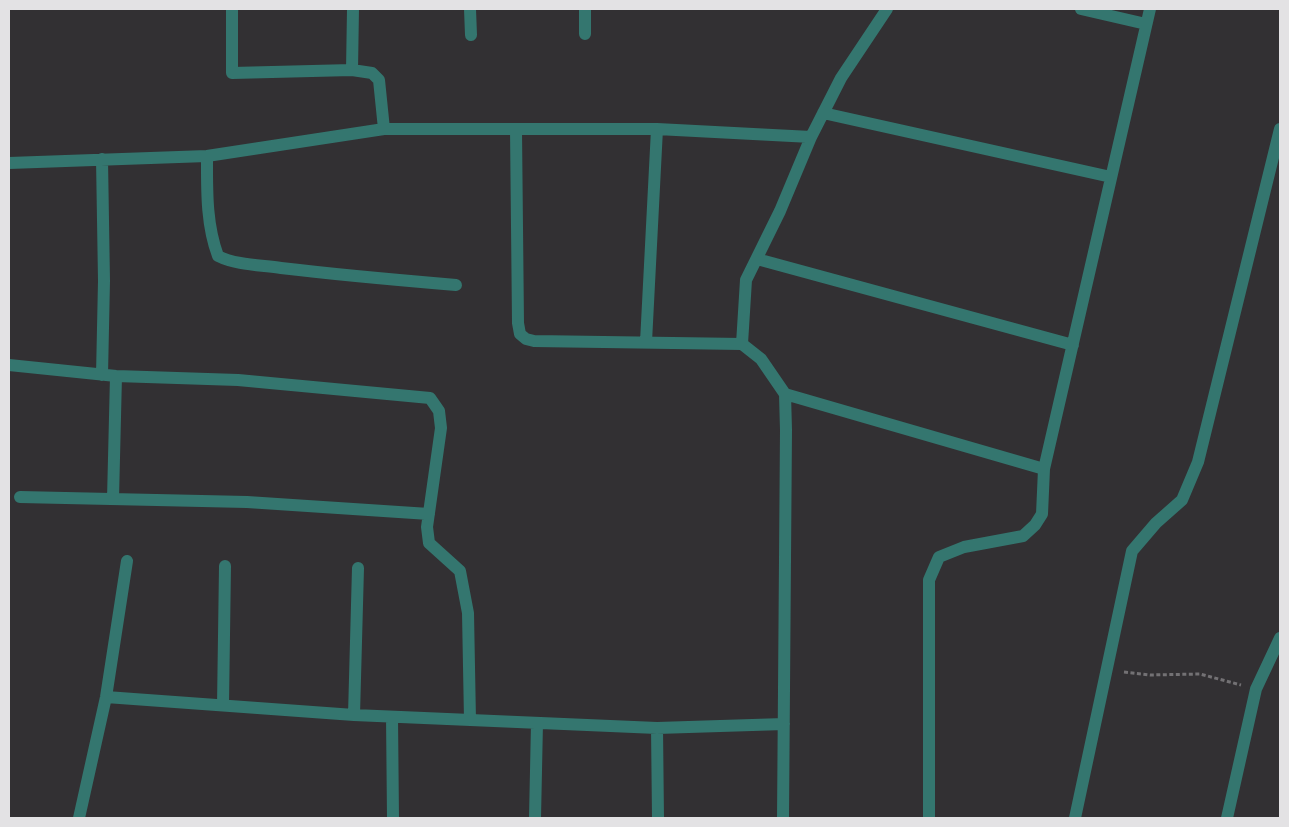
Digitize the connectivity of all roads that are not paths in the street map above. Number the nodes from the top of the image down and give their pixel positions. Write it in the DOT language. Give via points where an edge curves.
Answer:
graph roads {
  1 [pos="232,9"];
  2 [pos="353,9"];
  3 [pos="470,9"];
  4 [pos="585,9"];
  5 [pos="887,9"];
  6 [pos="1081,9"];
  7 [pos="1150,9"];
  8 [pos="1146,24"];
  9 [pos="585,34"];
  10 [pos="471,35"];
  11 [pos="352,70"];
  12 [pos="823,113"];
  13 [pos="384,129"];
  14 [pos="657,129"];
  15 [pos="1280,129"];
  16 [pos="516,130"];
  17 [pos="811,137"];
  18 [pos="1278,152"];
  19 [pos="207,156"];
  20 [pos="102,159"];
  21 [pos="9,163"];
  22 [pos="1111,177"];
  23 [pos="757,259"];
  24 [pos="456,285"];
  25 [pos="646,342"];
  26 [pos="742,344"];
  27 [pos="1073,345"];
  28 [pos="9,365"];
  29 [pos="102,375"];
  30 [pos="116,376"];
  31 [pos="785,394"];
  32 [pos="1044,469"];
  33 [pos="20,497"];
  34 [pos="113,499"];
  35 [pos="429,514"];
  36 [pos="127,560"];
  37 [pos="225,566"];
  38 [pos="358,568"];
  39 [pos="1280,638"];
  40 [pos="106,697"];
  41 [pos="223,705"];
  42 [pos="354,715"];
  43 [pos="392,717"];
  44 [pos="470,720"];
  45 [pos="537,723"];
  46 [pos="784,724"];
  47 [pos="656,728"];
  48 [pos="79,818"];
  49 [pos="393,818"];
  50 [pos="535,818"];
  51 [pos="658,818"];
  52 [pos="783,818"];
  53 [pos="929,818"];
  54 [pos="1075,818"];
  55 [pos="1227,818"];
  1 -- 11 [label="street" via="232,72"];
  2 -- 11 [label="street"];
  3 -- 10 [label="street"];
  4 -- 9 [label="street"];
  5 -- 12 [label="street" via="841,78"];
  6 -- 8 [label="street"];
  7 -- 8 [label="street"];
  8 -- 22 [label="street"];
  11 -- 13 [label="street" via="372,73 378,80"];
  12 -- 17 [label="street"];
  12 -- 22 [label="street"];
  13 -- 16 [label="street"];
  13 -- 19 [label="street"];
  14 -- 16 [label="street"];
  14 -- 17 [label="street"];
  14 -- 25 [label="street"];
  15 -- 18 [label="street"];
  16 -- 25 [label="street" via="520,334 534,341"];
  17 -- 23 [label="street"];
  18 -- 54 [label="street" via="1198,462 1182,500 1132,551"];
  19 -- 20 [label="street"];
  19 -- 24 [label="street" via="208,209 212,241 218,256 228,261 287,269"];
  20 -- 21 [label="street"];
  20 -- 29 [label="street"];
  22 -- 27 [label="street"];
  23 -- 26 [label="street" via="746,280"];
  23 -- 27 [label="street"];
  25 -- 26 [label="street"];
  26 -- 31 [label="street" via="761,359"];
  27 -- 32 [label="street"];
  28 -- 29 [label="street"];
  29 -- 30 [label="street"];
  30 -- 34 [label="street"];
  30 -- 35 [label="street" via="238,380 430,398 439,411 441,428"];
  31 -- 32 [label="street"];
  31 -- 46 [label="street"];
  32 -- 53 [label="street" via="1042,514 1035,525 1023,536 964,547 939,557 929,580"];
  33 -- 34 [label="street"];
  34 -- 35 [label="street" via="248,502"];
  35 -- 44 [label="street" via="429,543 460,571 468,613"];
  36 -- 40 [label="street"];
  37 -- 41 [label="street"];
  38 -- 42 [label="street"];
  39 -- 55 [label="street" via="1256,689"];
  40 -- 41 [label="street"];
  40 -- 48 [label="street"];
  41 -- 42 [label="street"];
  42 -- 43 [label="street"];
  43 -- 44 [label="street"];
  43 -- 49 [label="street"];
  44 -- 45 [label="street"];
  45 -- 47 [label="street"];
  45 -- 50 [label="street"];
  46 -- 47 [label="street"];
  46 -- 52 [label="street"];
  47 -- 51 [label="street"];
}
